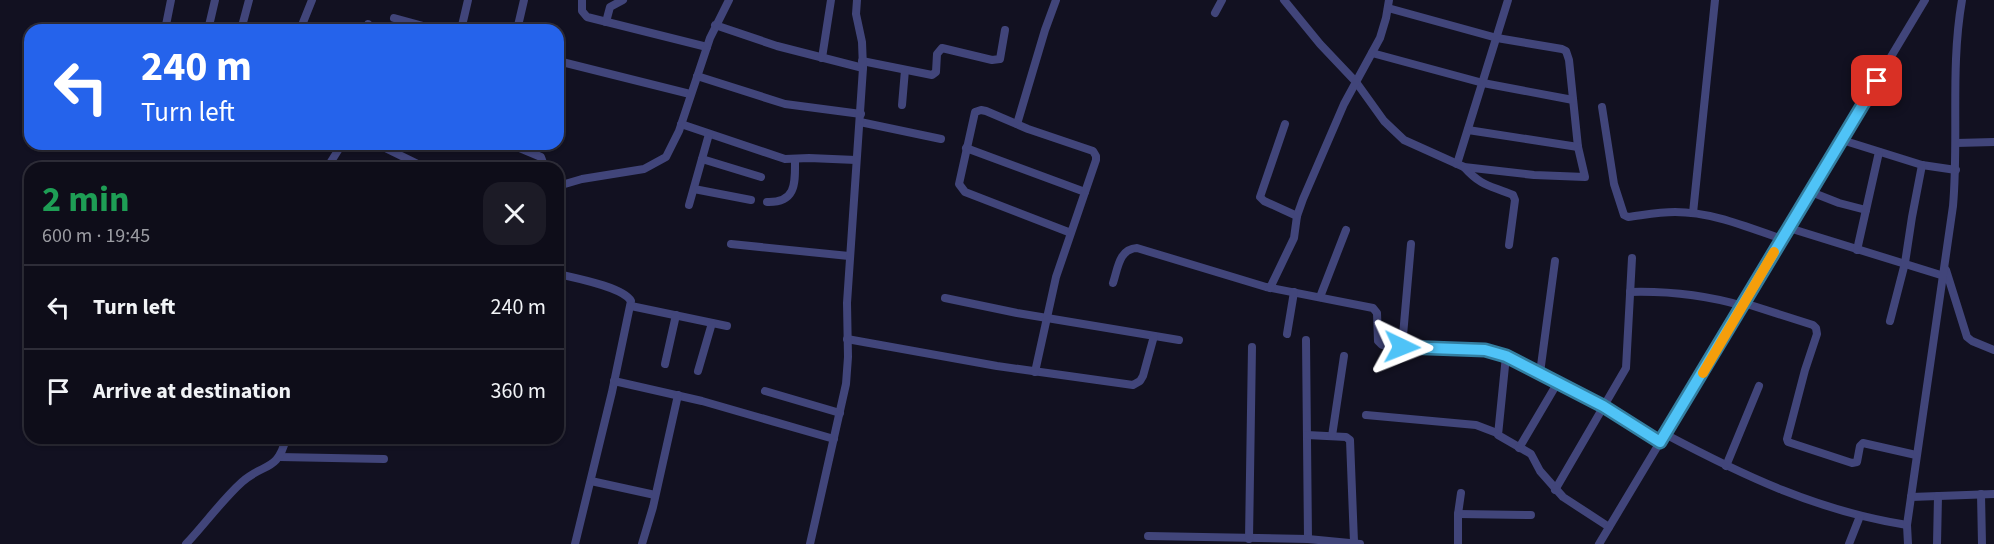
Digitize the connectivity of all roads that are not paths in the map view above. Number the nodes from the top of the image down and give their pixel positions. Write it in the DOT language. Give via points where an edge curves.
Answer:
graph roads {
  1 [pos="171,0"];
  2 [pos="215,0"];
  3 [pos="249,0"];
  4 [pos="312,0"];
  5 [pos="468,0"];
  6 [pos="524,0"];
  7 [pos="582,0"];
  8 [pos="623,0"];
  9 [pos="729,0"];
  10 [pos="831,0"];
  11 [pos="857,0"];
  12 [pos="1056,0"];
  13 [pos="1222,0"];
  14 [pos="1284,0"];
  15 [pos="1508,0"];
  16 [pos="1715,0"];
  17 [pos="1925,0"];
  18 [pos="1962,0"];
  19 [pos="1388,4"];
  20 [pos="1215,13"];
  21 [pos="394,18"];
  22 [pos="606,22"];
  23 [pos="166,24"];
  24 [pos="209,24"];
  25 [pos="243,24"];
  26 [pos="302,24"];
  27 [pos="416,24"];
  28 [pos="462,24"];
  29 [pos="518,24"];
  30 [pos="715,26"];
  31 [pos="1005,30"];
  32 [pos="1497,38"];
  33 [pos="707,47"];
  34 [pos="1372,53"];
  35 [pos="822,58"];
  36 [pos="564,62"];
  37 [pos="862,64"];
  38 [pos="904,70"];
  39 [pos="697,75"];
  40 [pos="1356,82"];
  41 [pos="1483,83"];
  42 [pos="690,94"];
  43 [pos="1574,100"];
  44 [pos="902,105"];
  45 [pos="1602,107"];
  46 [pos="860,118"];
  47 [pos="1017,124"];
  48 [pos="1285,124"];
  49 [pos="686,126"];
  50 [pos="1468,130"];
  51 [pos="709,134"];
  52 [pos="941,139"];
  53 [pos="1842,140"];
  54 [pos="1994,142"];
  55 [pos="1956,143"];
  56 [pos="1578,147"];
  57 [pos="966,148"];
  58 [pos="388,150"];
  59 [pos="524,150"];
  60 [pos="1880,152"];
  61 [pos="702,159"];
  62 [pos="795,160"];
  63 [pos="856,160"];
  64 [pos="414,162"];
  65 [pos="543,162"];
  66 [pos="1922,165"];
  67 [pos="1460,166"];
  68 [pos="1956,171"];
  69 [pos="761,177"];
  70 [pos="564,184"];
  71 [pos="693,189"];
  72 [pos="1084,192"];
  73 [pos="1811,192"];
  74 [pos="751,200"];
  75 [pos="767,202"];
  76 [pos="689,205"];
  77 [pos="1866,210"];
  78 [pos="1693,213"];
  79 [pos="1297,216"];
  80 [pos="1789,228"];
  81 [pos="1346,230"];
  82 [pos="1071,233"];
  83 [pos="1782,239"];
  84 [pos="731,244"];
  85 [pos="1411,244"];
  86 [pos="1509,245"];
  87 [pos="1857,250"];
  88 [pos="849,256"];
  89 [pos="1632,258"];
  90 [pos="1555,261"];
  91 [pos="1905,263"];
  92 [pos="1945,267"];
  93 [pos="564,276"];
  94 [pos="1944,276"];
  95 [pos="1113,283"];
  96 [pos="1270,288"];
  97 [pos="1294,292"];
  98 [pos="1630,292"];
  99 [pos="1320,297"];
  100 [pos="945,298"];
  101 [pos="1743,304"];
  102 [pos="631,306"];
  103 [pos="676,315"];
  104 [pos="1047,318"];
  105 [pos="1890,321"];
  106 [pos="712,323"];
  107 [pos="726,327"];
  108 [pos="1287,334"];
  109 [pos="1154,336"];
  110 [pos="848,339"];
  111 [pos="1179,340"];
  112 [pos="1306,340"];
  113 [pos="1252,347"];
  114 [pos="1402,347"];
  115 [pos="1994,350"];
  116 [pos="1344,356"];
  117 [pos="1506,356"];
  118 [pos="665,364"];
  119 [pos="698,371"];
  120 [pos="1035,372"];
  121 [pos="1540,373"];
  122 [pos="615,381"];
  123 [pos="1558,382"];
  124 [pos="1759,386"];
  125 [pos="765,391"];
  126 [pos="678,395"];
  127 [pos="1603,406"];
  128 [pos="840,413"];
  129 [pos="1366,415"];
  130 [pos="1497,433"];
  131 [pos="1665,434"];
  132 [pos="1307,435"];
  133 [pos="1332,436"];
  134 [pos="834,439"];
  135 [pos="1660,442"];
  136 [pos="284,444"];
  137 [pos="1519,448"];
  138 [pos="1917,455"];
  139 [pos="279,458"];
  140 [pos="384,459"];
  141 [pos="1726,466"];
  142 [pos="591,481"];
  143 [pos="1555,490"];
  144 [pos="1461,493"];
  145 [pos="1981,494"];
  146 [pos="1994,494"];
  147 [pos="655,495"];
  148 [pos="1938,496"];
  149 [pos="1911,497"];
  150 [pos="1458,514"];
  151 [pos="1531,515"];
  152 [pos="1860,516"];
  153 [pos="1907,525"];
  154 [pos="1609,527"];
  155 [pos="1148,536"];
  156 [pos="1249,538"];
  157 [pos="1258,541"];
  158 [pos="1312,541"];
  159 [pos="1357,543"];
  160 [pos="186,544"];
  161 [pos="575,544"];
  162 [pos="642,544"];
  163 [pos="810,544"];
  164 [pos="1458,544"];
  165 [pos="1599,544"];
  166 [pos="1849,544"];
  167 [pos="1908,544"];
  168 [pos="1936,544"];
  169 [pos="1982,544"];
  1 -- 23 [label="street"];
  2 -- 24 [label="street"];
  3 -- 25 [label="street"];
  4 -- 26 [label="street"];
  5 -- 28 [label="street"];
  6 -- 29 [label="street"];
  7 -- 22 [label="street" via="584,15"];
  8 -- 22 [label="street" via="610,7"];
  9 -- 30 [label="street"];
  10 -- 35 [label="street"];
  11 -- 37 [label="street"];
  12 -- 47 [label="street"];
  13 -- 20 [label="street"];
  14 -- 40 [label="street"];
  15 -- 32 [label="street"];
  16 -- 78 [label="street"];
  17 -- 53 [label="street"];
  18 -- 55 [label="street" via="1956,33"];
  19 -- 32 [label="street"];
  19 -- 34 [label="street" via="1383,30"];
  21 -- 27 [label="street"];
  22 -- 33 [label="street"];
  30 -- 33 [label="street"];
  30 -- 35 [label="street"];
  31 -- 38 [label="street" via="998,60 942,48 934,75"];
  32 -- 41 [label="street"];
  32 -- 43 [label="street" via="1566,51"];
  33 -- 39 [label="street"];
  34 -- 40 [label="street"];
  34 -- 41 [label="street"];
  35 -- 37 [label="street"];
  36 -- 42 [label="street"];
  37 -- 38 [label="street"];
  37 -- 46 [label="street"];
  38 -- 44 [label="street"];
  39 -- 42 [label="street"];
  39 -- 46 [label="street" via="785,104"];
  40 -- 67 [label="street" via="1395,133"];
  40 -- 79 [label="street"];
  41 -- 43 [label="street"];
  41 -- 50 [label="street"];
  42 -- 49 [label="street"];
  43 -- 56 [label="street"];
  45 -- 78 [label="street" via="1614,184 1624,215"];
  46 -- 52 [label="street"];
  46 -- 63 [label="street"];
  47 -- 57 [label="street" via="978,110"];
  47 -- 72 [label="street" via="1095,153"];
  48 -- 79 [label="street" via="1260,197"];
  49 -- 51 [label="street"];
  49 -- 70 [label="street" via="660,161 636,171"];
  50 -- 56 [label="street"];
  50 -- 67 [label="street"];
  51 -- 61 [label="street"];
  51 -- 62 [label="street"];
  53 -- 60 [label="street"];
  53 -- 73 [label="street"];
  54 -- 55 [label="street"];
  55 -- 68 [label="street"];
  56 -- 67 [label="street" via="1585,176 1582,179"];
  57 -- 72 [label="street"];
  57 -- 82 [label="street" via="959,184 963,190"];
  58 -- 64 [label="street"];
  59 -- 65 [label="street" via="541,157"];
  60 -- 66 [label="street"];
  60 -- 77 [label="street"];
  61 -- 69 [label="street"];
  61 -- 71 [label="street"];
  62 -- 63 [label="street"];
  62 -- 75 [label="street" via="792,192 782,200"];
  63 -- 88 [label="street"];
  66 -- 68 [label="street"];
  66 -- 91 [label="street"];
  67 -- 86 [label="street" via="1476,180 1513,195"];
  68 -- 92 [label="street"];
  71 -- 74 [label="street"];
  71 -- 76 [label="street"];
  72 -- 82 [label="street"];
  73 -- 77 [label="street"];
  73 -- 80 [label="street"];
  77 -- 87 [label="street"];
  78 -- 83 [label="street"];
  79 -- 96 [label="street" via="1294,238"];
  80 -- 83 [label="street"];
  80 -- 87 [label="street"];
  81 -- 99 [label="street"];
  82 -- 104 [label="street"];
  83 -- 101 [label="street"];
  84 -- 88 [label="street"];
  85 -- 114 [label="street"];
  87 -- 91 [label="street"];
  88 -- 110 [label="street"];
  89 -- 98 [label="street"];
  90 -- 121 [label="street"];
  91 -- 94 [label="street"];
  91 -- 105 [label="street"];
  92 -- 94 [label="street"];
  92 -- 115 [label="street" via="1967,337"];
  93 -- 102 [label="street" via="620,291 629,297"];
  94 -- 138 [label="street"];
  95 -- 96 [label="street" via="1122,254 1133,248"];
  96 -- 97 [label="street"];
  97 -- 99 [label="street"];
  97 -- 108 [label="street"];
  98 -- 101 [label="street" via="1680,292"];
  98 -- 127 [label="street" via="1626,368"];
  99 -- 114 [label="street" via="1375,309 1378,341"];
  100 -- 104 [label="street"];
  101 -- 131 [label="street"];
  101 -- 138 [label="street" via="1816,328 1788,442 1852,463 1857,462 1863,443"];
  102 -- 103 [label="street"];
  102 -- 122 [label="street"];
  103 -- 106 [label="street"];
  103 -- 118 [label="street"];
  104 -- 109 [label="street"];
  104 -- 120 [label="street"];
  106 -- 107 [label="street"];
  106 -- 119 [label="street"];
  109 -- 111 [label="street"];
  109 -- 120 [label="street" via="1143,376 1133,385"];
  110 -- 120 [label="street"];
  110 -- 128 [label="street"];
  112 -- 132 [label="street"];
  113 -- 156 [label="street"];
  114 -- 117 [label="street" via="1485,350"];
  116 -- 133 [label="street"];
  117 -- 121 [label="street"];
  117 -- 130 [label="street"];
  121 -- 123 [label="street"];
  122 -- 126 [label="street"];
  122 -- 142 [label="street"];
  123 -- 127 [label="street"];
  123 -- 137 [label="street"];
  124 -- 141 [label="street"];
  125 -- 128 [label="street"];
  126 -- 134 [label="street"];
  126 -- 147 [label="street"];
  127 -- 135 [label="street"];
  127 -- 143 [label="street"];
  128 -- 134 [label="street"];
  129 -- 130 [label="street" via="1476,425"];
  130 -- 137 [label="street"];
  131 -- 135 [label="street"];
  131 -- 141 [label="street"];
  132 -- 133 [label="street"];
  132 -- 158 [label="street"];
  133 -- 159 [label="street" via="1350,440"];
  134 -- 163 [label="street"];
  135 -- 154 [label="street"];
  136 -- 139 [label="street"];
  137 -- 143 [label="street" via="1532,455"];
  138 -- 149 [label="street"];
  139 -- 140 [label="street"];
  139 -- 160 [label="street" via="242,482"];
  141 -- 152 [label="street" via="1806,500"];
  142 -- 147 [label="street"];
  142 -- 161 [label="street"];
  143 -- 154 [label="street"];
  144 -- 150 [label="street"];
  145 -- 146 [label="street"];
  145 -- 148 [label="street"];
  145 -- 169 [label="street"];
  147 -- 162 [label="street"];
  148 -- 149 [label="street"];
  148 -- 168 [label="street"];
  149 -- 153 [label="street"];
  150 -- 151 [label="street"];
  150 -- 164 [label="street"];
  152 -- 153 [label="street"];
  152 -- 166 [label="street"];
  153 -- 167 [label="street"];
  154 -- 165 [label="street"];
  155 -- 156 [label="street"];
  156 -- 157 [label="street"];
  157 -- 158 [label="street"];
  158 -- 159 [label="street"];
}
